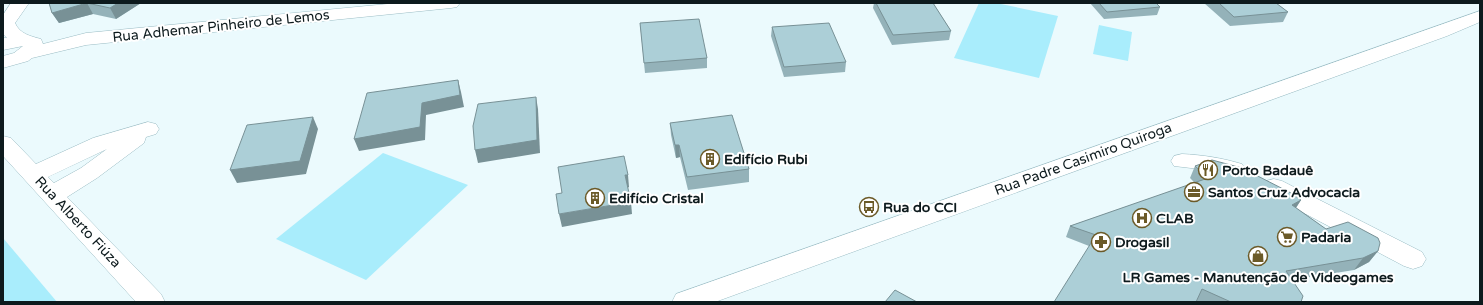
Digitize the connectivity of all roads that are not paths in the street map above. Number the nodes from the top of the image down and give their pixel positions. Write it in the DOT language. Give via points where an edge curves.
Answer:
graph roads {
  1 [pos="20,3"];
  2 [pos="451,3"];
  3 [pos="1480,16"];
  4 [pos="1480,29"];
  5 [pos="1441,32"];
  6 [pos="15,52"];
  7 [pos="3,143"];
  8 [pos="1182,161"];
  9 [pos="33,175"];
  10 [pos="52,195"];
  11 [pos="1413,259"];
  12 [pos="152,302"];
  13 [pos="686,302"];
  1 -- 6 [label="street" via="6,23"];
  2 -- 6 [label="street, Rua Adhemar Pinheiro de Lemos" via="86,39"];
  3 -- 5 [label="street, Rua Padre Casimiro Quiroga"];
  4 -- 5 [label="street" via="1466,28"];
  5 -- 13 [label="street, Rua Padre Casimiro Quiroga"];
  7 -- 9 [label="street, Rua Alberto Fiúza"];
  8 -- 11 [label="street" via="1208,163 1243,172"];
  9 -- 10 [label="street, Rua Alberto Fiúza"];
  9 -- 10 [label="street" via="101,143 148,128 89,173"];
  10 -- 12 [label="street, Rua Alberto Fiúza"];
}
